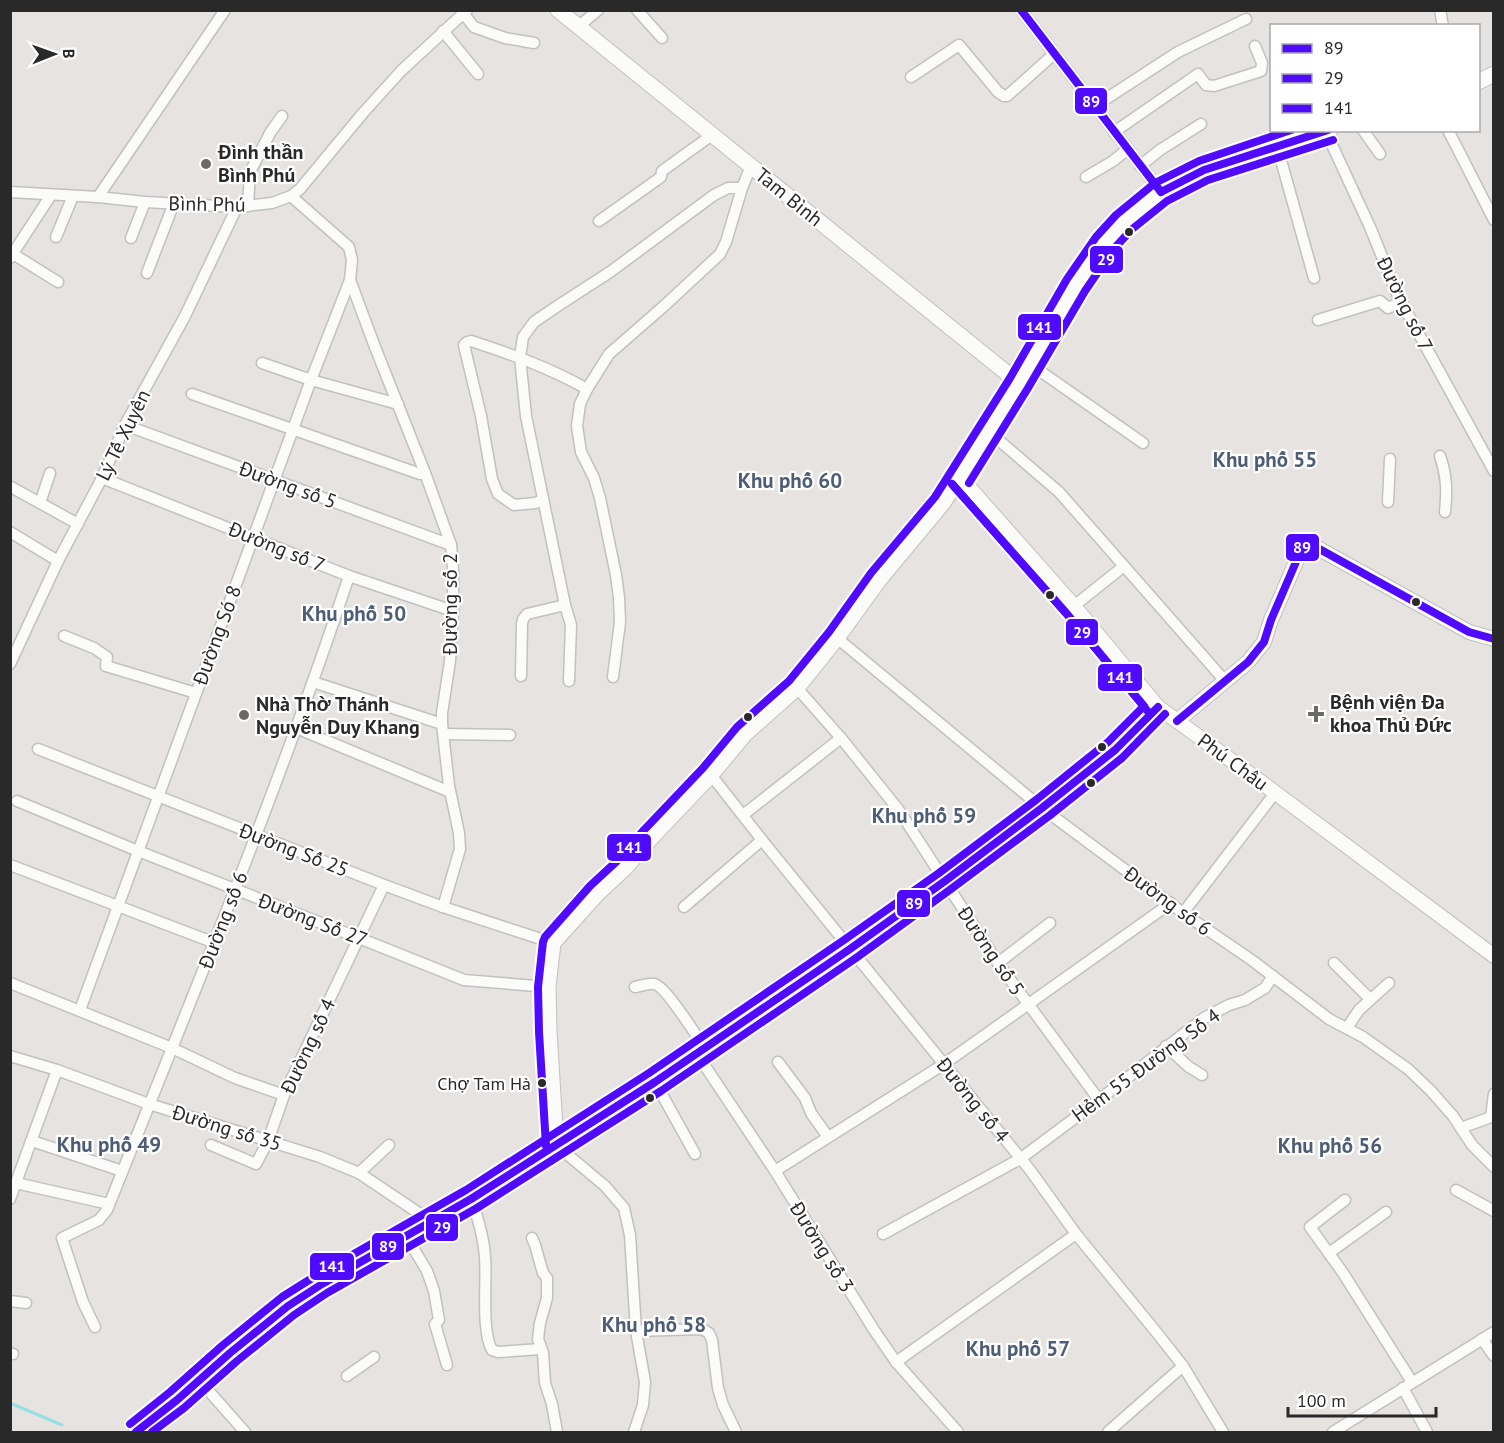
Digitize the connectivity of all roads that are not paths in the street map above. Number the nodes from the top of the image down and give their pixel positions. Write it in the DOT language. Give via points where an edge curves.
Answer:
graph roads {
  1 [pos="225,10"];
  2 [pos="558,10"];
  3 [pos="598,10"];
  4 [pos="637,10"];
  5 [pos="1021,10"];
  6 [pos="465,12"];
  7 [pos="1246,19"];
  8 [pos="578,27"];
  9 [pos="443,31"];
  10 [pos="662,38"];
  11 [pos="534,43"];
  12 [pos="1255,46"];
  13 [pos="1054,54"];
  14 [pos="478,74"];
  15 [pos="1494,74"];
  16 [pos="911,77"];
  17 [pos="1480,81"];
  18 [pos="1095,106"];
  19 [pos="282,116"];
  20 [pos="1201,124"];
  21 [pos="1114,132"];
  22 [pos="1325,132"];
  23 [pos="1328,132"];
  24 [pos="1364,132"];
  25 [pos="1449,132"];
  26 [pos="712,135"];
  27 [pos="1277,146"];
  28 [pos="1128,149"];
  29 [pos="1380,154"];
  30 [pos="751,166"];
  31 [pos="1140,166"];
  32 [pos="1086,177"];
  33 [pos="742,188"];
  34 [pos="10,192"];
  35 [pos="1161,192"];
  36 [pos="51,195"];
  37 [pos="73,196"];
  38 [pos="291,196"];
  39 [pos="99,197"];
  40 [pos="146,202"];
  41 [pos="174,203"];
  42 [pos="243,207"];
  43 [pos="1494,220"];
  44 [pos="599,221"];
  45 [pos="56,237"];
  46 [pos="131,238"];
  47 [pos="12,256"];
  48 [pos="147,273"];
  49 [pos="1314,278"];
  50 [pos="350,280"];
  51 [pos="58,282"];
  52 [pos="1401,302"];
  53 [pos="1318,321"];
  54 [pos="520,357"];
  55 [pos="261,363"];
  56 [pos="1030,364"];
  57 [pos="310,380"];
  58 [pos="1019,383"];
  59 [pos="587,389"];
  60 [pos="192,393"];
  61 [pos="398,404"];
  62 [pos="125,425"];
  63 [pos="292,429"];
  64 [pos="988,431"];
  65 [pos="1143,443"];
  66 [pos="1440,456"];
  67 [pos="1390,459"];
  68 [pos="1494,471"];
  69 [pos="50,473"];
  70 [pos="425,473"];
  71 [pos="960,477"];
  72 [pos="102,478"];
  73 [pos="274,480"];
  74 [pos="11,487"];
  75 [pos="543,500"];
  76 [pos="1388,502"];
  77 [pos="40,503"];
  78 [pos="1445,512"];
  79 [pos="78,524"];
  80 [pos="10,532"];
  81 [pos="253,538"];
  82 [pos="451,545"];
  83 [pos="58,561"];
  84 [pos="1124,566"];
  85 [pos="349,576"];
  86 [pos="565,606"];
  87 [pos="1074,606"];
  88 [pos="453,611"];
  89 [pos="64,636"];
  90 [pos="837,638"];
  91 [pos="1494,639"];
  92 [pos="11,661"];
  93 [pos="521,676"];
  94 [pos="613,677"];
  95 [pos="569,681"];
  96 [pos="1225,681"];
  97 [pos="313,682"];
  98 [pos="797,687"];
  99 [pos="196,693"];
  100 [pos="1158,707"];
  101 [pos="1177,721"];
  102 [pos="296,728"];
  103 [pos="443,729"];
  104 [pos="510,735"];
  105 [pos="841,738"];
  106 [pos="38,749"];
  107 [pos="711,775"];
  108 [pos="450,792"];
  109 [pos="1275,793"];
  110 [pos="158,797"];
  111 [pos="17,801"];
  112 [pos="1042,808"];
  113 [pos="743,814"];
  114 [pos="257,835"];
  115 [pos="762,840"];
  116 [pos="138,851"];
  117 [pos="10,865"];
  118 [pos="945,881"];
  119 [pos="384,885"];
  120 [pos="235,890"];
  121 [pos="1171,903"];
  122 [pos="118,905"];
  123 [pos="443,907"];
  124 [pos="684,907"];
  125 [pos="1184,913"];
  126 [pos="1050,923"];
  127 [pos="359,938"];
  128 [pos="215,943"];
  129 [pos="553,943"];
  130 [pos="850,949"];
  131 [pos="1494,956"];
  132 [pos="998,963"];
  133 [pos="1334,963"];
  134 [pos="1273,976"];
  135 [pos="1389,982"];
  136 [pos="10,983"];
  137 [pos="548,987"];
  138 [pos="635,987"];
  139 [pos="1370,999"];
  140 [pos="1028,1005"];
  141 [pos="80,1010"];
  142 [pos="1347,1028"];
  143 [pos="1166,1046"];
  144 [pos="172,1048"];
  145 [pos="701,1051"];
  146 [pos="10,1056"];
  147 [pos="778,1062"];
  148 [pos="944,1064"];
  149 [pos="57,1070"];
  150 [pos="1202,1075"];
  151 [pos="655,1082"];
  152 [pos="1494,1094"];
  153 [pos="284,1095"];
  154 [pos="1099,1100"];
  155 [pos="149,1104"];
  156 [pos="1492,1118"];
  157 [pos="1461,1128"];
  158 [pos="828,1137"];
  159 [pos="32,1141"];
  160 [pos="268,1141"];
  161 [pos="211,1145"];
  162 [pos="389,1145"];
  163 [pos="556,1145"];
  164 [pos="694,1154"];
  165 [pos="1020,1159"];
  166 [pos="1494,1167"];
  167 [pos="775,1171"];
  168 [pos="122,1172"];
  169 [pos="359,1173"];
  170 [pos="16,1183"];
  171 [pos="1456,1190"];
  172 [pos="11,1199"];
  173 [pos="471,1199"];
  174 [pos="1345,1200"];
  175 [pos="109,1204"];
  176 [pos="1494,1211"];
  177 [pos="1386,1212"];
  178 [pos="432,1222"];
  179 [pos="883,1234"];
  180 [pos="1076,1234"];
  181 [pos="406,1236"];
  182 [pos="532,1238"];
  183 [pos="1329,1253"];
  184 [pos="10,1301"];
  185 [pos="26,1303"];
  186 [pos="95,1327"];
  187 [pos="636,1330"];
  188 [pos="1494,1332"];
  189 [pos="1482,1339"];
  190 [pos="541,1349"];
  191 [pos="1494,1356"];
  192 [pos="374,1357"];
  193 [pos="896,1362"];
  194 [pos="447,1365"];
  195 [pos="1183,1366"];
  196 [pos="347,1376"];
  197 [pos="199,1380"];
  198 [pos="1408,1385"];
  199 [pos="136,1432"];
  200 [pos="245,1432"];
  201 [pos="557,1432"];
  202 [pos="634,1432"];
  203 [pos="736,1432"];
  204 [pos="958,1432"];
  205 [pos="1108,1432"];
  206 [pos="1223,1432"];
  207 [pos="1333,1432"];
  208 [pos="1427,1432"];
  1 -- 39 [label="street"];
  2 -- 8 [label="main road, Tam Bình"];
  3 -- 8 [label="street"];
  4 -- 10 [label="street"];
  5 -- 13 [label="street"];
  6 -- 9 [label="street, Bình Phú"];
  6 -- 11 [label="street" via="474,27"];
  7 -- 18 [label="street" via="1178,52"];
  8 -- 26 [label="main road, Tam Bình"];
  9 -- 14 [label="street"];
  9 -- 38 [label="street, Bình Phú" via="401,71"];
  12 -- 21 [label="street" via="1261,71 1214,86 1206,85 1198,74"];
  13 -- 16 [label="street" via="1007,96 998,92 959,45"];
  13 -- 18 [label="street"];
  15 -- 17 [label="main road"];
  18 -- 21 [label="street"];
  19 -- 42 [label="street" via="250,172"];
  20 -- 31 [label="street"];
  21 -- 28 [label="street"];
  22 -- 27 [label="main road"];
  23 -- 52 [label="street, Đường số 7"];
  24 -- 29 [label="street"];
  25 -- 43 [label="street"];
  26 -- 30 [label="main road, Tam Bình"];
  26 -- 44 [label="street"];
  27 -- 35 [label="main road" via="1204,170"];
  27 -- 49 [label="street"];
  28 -- 31 [label="street"];
  28 -- 32 [label="street"];
  30 -- 33 [label="street"];
  30 -- 58 [label="main road, Tam Bình"];
  31 -- 35 [label="street"];
  33 -- 54 [label="street" via="728,188 714,195 610,273 534,322 524,337"];
  33 -- 59 [label="street" via="720,254 609,354"];
  34 -- 36 [label="street, Bình Phú"];
  35 -- 56 [label="main road" via="1124,222 1106,243 1076,285"];
  36 -- 37 [label="street, Bình Phú"];
  36 -- 47 [label="street"];
  37 -- 39 [label="street, Bình Phú"];
  37 -- 45 [label="street"];
  38 -- 42 [label="street, Bình Phú"];
  38 -- 50 [label="street, Đường Só 8" via="349,247"];
  39 -- 40 [label="street, Bình Phú"];
  40 -- 41 [label="street, Bình Phú"];
  40 -- 46 [label="street"];
  41 -- 42 [label="street, Bình Phú"];
  41 -- 48 [label="street"];
  42 -- 62 [label="street, Lý Tế Xuyên"];
  47 -- 51 [label="street"];
  50 -- 57 [label="street, Đường Só 8"];
  50 -- 61 [label="street, Đường số 2"];
  52 -- 53 [label="street" via="1388,308 1380,301"];
  52 -- 68 [label="street, Đường số 7"];
  54 -- 59 [label="street"];
  54 -- 75 [label="street" via="526,416"];
  54 -- 75 [label="street" via="471,341 464,345 498,494 514,505"];
  55 -- 57 [label="street"];
  56 -- 58 [label="main road"];
  56 -- 65 [label="street"];
  57 -- 61 [label="street"];
  57 -- 63 [label="street, Đường Só 8"];
  58 -- 64 [label="main road"];
  59 -- 94 [label="street" via="577,426 581,452 600,498 616,575 620,622"];
  60 -- 63 [label="street"];
  61 -- 70 [label="street, Đường số 2"];
  62 -- 72 [label="street, Lý Tế Xuyên"];
  62 -- 73 [label="street, Đường số 5"];
  63 -- 70 [label="street"];
  63 -- 73 [label="street, Đường Só 8"];
  64 -- 71 [label="main road"];
  64 -- 84 [label="street" via="1059,492"];
  66 -- 78 [label="street" via="1447,488"];
  67 -- 76 [label="street"];
  69 -- 77 [label="street"];
  70 -- 82 [label="street, Đường số 2"];
  71 -- 87 [label="street, Phú Châu"];
  71 -- 90 [label="main road"];
  72 -- 79 [label="street, Lý Tế Xuyên"];
  72 -- 81 [label="street, Đường số 7"];
  73 -- 81 [label="street, Đường Só 8"];
  73 -- 82 [label="street, Đường số 5"];
  74 -- 77 [label="street"];
  75 -- 86 [label="street"];
  77 -- 79 [label="street"];
  79 -- 83 [label="street, Lý Tế Xuyên"];
  80 -- 83 [label="street"];
  81 -- 85 [label="street, Đường số 7"];
  81 -- 99 [label="street, Đường Só 8"];
  82 -- 88 [label="street, Đường số 2"];
  83 -- 92 [label="street, Lý Tế Xuyên"];
  84 -- 87 [label="street"];
  84 -- 96 [label="street"];
  85 -- 88 [label="street, Đường số 7"];
  85 -- 97 [label="street, Đường số 6"];
  86 -- 93 [label="street" via="524,616"];
  86 -- 95 [label="street" via="571,625"];
  87 -- 100 [label="street, Phú Châu"];
  88 -- 103 [label="street, Đường số 2"];
  89 -- 99 [label="street" via="107,657 106,666"];
  90 -- 98 [label="main road"];
  90 -- 112 [label="street, Đường số 6"];
  91 -- 96 [label="street" via="1469,632 1305,541 1264,642"];
  96 -- 101 [label="street"];
  97 -- 102 [label="street, Đường số 6"];
  97 -- 103 [label="street"];
  98 -- 105 [label="street, Đường số 5"];
  98 -- 107 [label="main road" via="745,734"];
  99 -- 110 [label="street, Đường Só 8"];
  100 -- 101 [label="street, Phú Châu"];
  100 -- 112 [label="street" via="1115,750"];
  101 -- 109 [label="street, Phú Châu"];
  102 -- 108 [label="street"];
  102 -- 114 [label="street, Đường số 6"];
  103 -- 104 [label="street"];
  103 -- 108 [label="street, Đường số 2"];
  105 -- 113 [label="street"];
  105 -- 118 [label="street, Đường số 5" via="898,809"];
  106 -- 110 [label="street, Đường Số 25"];
  107 -- 113 [label="street, Đường số 4"];
  107 -- 129 [label="main road"];
  108 -- 123 [label="street, Đường số 2" via="460,849"];
  109 -- 125 [label="street"];
  109 -- 131 [label="street, Phú Châu"];
  110 -- 114 [label="street, Đường Số 25"];
  110 -- 116 [label="street, Đường Só 8"];
  111 -- 116 [label="street, Đường Số 27"];
  112 -- 118 [label="street"];
  112 -- 121 [label="street, Đường số 6"];
  113 -- 115 [label="street, Đường số 4"];
  114 -- 119 [label="street, Đường Số 25"];
  114 -- 120 [label="street, Đường số 6"];
  115 -- 124 [label="street"];
  115 -- 130 [label="street, Đường số 4"];
  116 -- 120 [label="street, Đường Số 27"];
  116 -- 122 [label="street, Đường Só 8"];
  117 -- 122 [label="street"];
  118 -- 130 [label="street"];
  118 -- 132 [label="street, Đường số 5"];
  119 -- 123 [label="street, Đường Số 25"];
  119 -- 127 [label="street, Đường số 4"];
  120 -- 127 [label="street, Đường Số 27"];
  120 -- 128 [label="street, Đường số 6"];
  121 -- 125 [label="street, Đường số 6"];
  121 -- 140 [label="street"];
  122 -- 128 [label="street"];
  122 -- 141 [label="street, Đường Só 8"];
  123 -- 129 [label="street, Đường Số 25"];
  125 -- 134 [label="street, Đường số 6"];
  126 -- 132 [label="street"];
  127 -- 137 [label="street, Đường Số 27" via="464,980"];
  127 -- 153 [label="street, Đường số 4"];
  128 -- 144 [label="street, Đường số 6"];
  129 -- 137 [label="main road"];
  130 -- 145 [label="street"];
  130 -- 148 [label="street, Đường số 4"];
  132 -- 140 [label="street, Đường số 5"];
  133 -- 139 [label="street"];
  134 -- 142 [label="street, Đường số 6"];
  134 -- 143 [label="street, Hẻm 55 Đường Số 4" via="1265,988 1204,1017"];
  135 -- 139 [label="street"];
  136 -- 141 [label="street"];
  137 -- 163 [label="main road"];
  138 -- 145 [label="street, Đường số 3" via="660,986 680,1011"];
  139 -- 142 [label="street"];
  140 -- 148 [label="street"];
  140 -- 154 [label="street, Đường số 5"];
  141 -- 144 [label="street"];
  142 -- 157 [label="street, Đường số 6" via="1408,1069"];
  143 -- 150 [label="street"];
  143 -- 154 [label="street, Hẻm 55 Đường Số 4"];
  144 -- 153 [label="street"];
  144 -- 155 [label="street, Đường số 6"];
  145 -- 151 [label="street"];
  145 -- 167 [label="street, Đường số 3"];
  146 -- 149 [label="street, Đường số 35"];
  147 -- 158 [label="street"];
  148 -- 158 [label="street"];
  148 -- 165 [label="street, Đường số 4"];
  149 -- 155 [label="street, Đường số 35"];
  149 -- 159 [label="street"];
  151 -- 163 [label="street"];
  151 -- 164 [label="street"];
  152 -- 156 [label="street"];
  153 -- 160 [label="street, Đường số 4"];
  154 -- 165 [label="street, Hẻm 55 Đường Số 4"];
  155 -- 160 [label="street, Đường số 35"];
  155 -- 168 [label="street, Đường số 6"];
  156 -- 157 [label="street"];
  157 -- 166 [label="street, Đường số 6"];
  158 -- 167 [label="street"];
  159 -- 168 [label="street"];
  159 -- 170 [label="street"];
  160 -- 161 [label="street, Đường số 4" via="256,1164"];
  160 -- 169 [label="street, Đường số 35"];
  162 -- 169 [label="street"];
  163 -- 173 [label="main road"];
  163 -- 187 [label="street" via="605,1186 624,1208 630,1235"];
  165 -- 179 [label="street, Hẻm 55 Đường Số 4"];
  165 -- 180 [label="street, Đường số 4"];
  167 -- 193 [label="street, Đường số 3"];
  168 -- 175 [label="street, Đường số 6"];
  169 -- 178 [label="street, Đường số 35"];
  170 -- 172 [label="street"];
  170 -- 175 [label="street"];
  171 -- 176 [label="street"];
  173 -- 178 [label="main road"];
  173 -- 190 [label="street" via="482,1232 489,1346 498,1352"];
  174 -- 183 [label="street" via="1310,1227"];
  175 -- 186 [label="street, Đường số 6" via="99,1220 62,1238"];
  177 -- 183 [label="street"];
  178 -- 181 [label="main road"];
  180 -- 193 [label="street"];
  180 -- 195 [label="street, Đường số 4"];
  181 -- 194 [label="street" via="431,1280 439,1320 435,1324"];
  181 -- 197 [label="main road" via="288,1306"];
  182 -- 190 [label="street" via="547,1278 538,1339"];
  183 -- 198 [label="street"];
  184 -- 185 [label="street"];
  187 -- 202 [label="street" via="645,1382"];
  187 -- 203 [label="street" via="702,1329 709,1334 718,1389"];
  188 -- 189 [label="street"];
  189 -- 191 [label="street"];
  189 -- 198 [label="street"];
  190 -- 201 [label="street"];
  192 -- 196 [label="street"];
  193 -- 204 [label="street, Đường số 3"];
  195 -- 205 [label="street"];
  195 -- 206 [label="street, Đường số 4"];
  197 -- 199 [label="main road"];
  197 -- 200 [label="street"];
  198 -- 207 [label="street"];
  198 -- 208 [label="street"];
}
